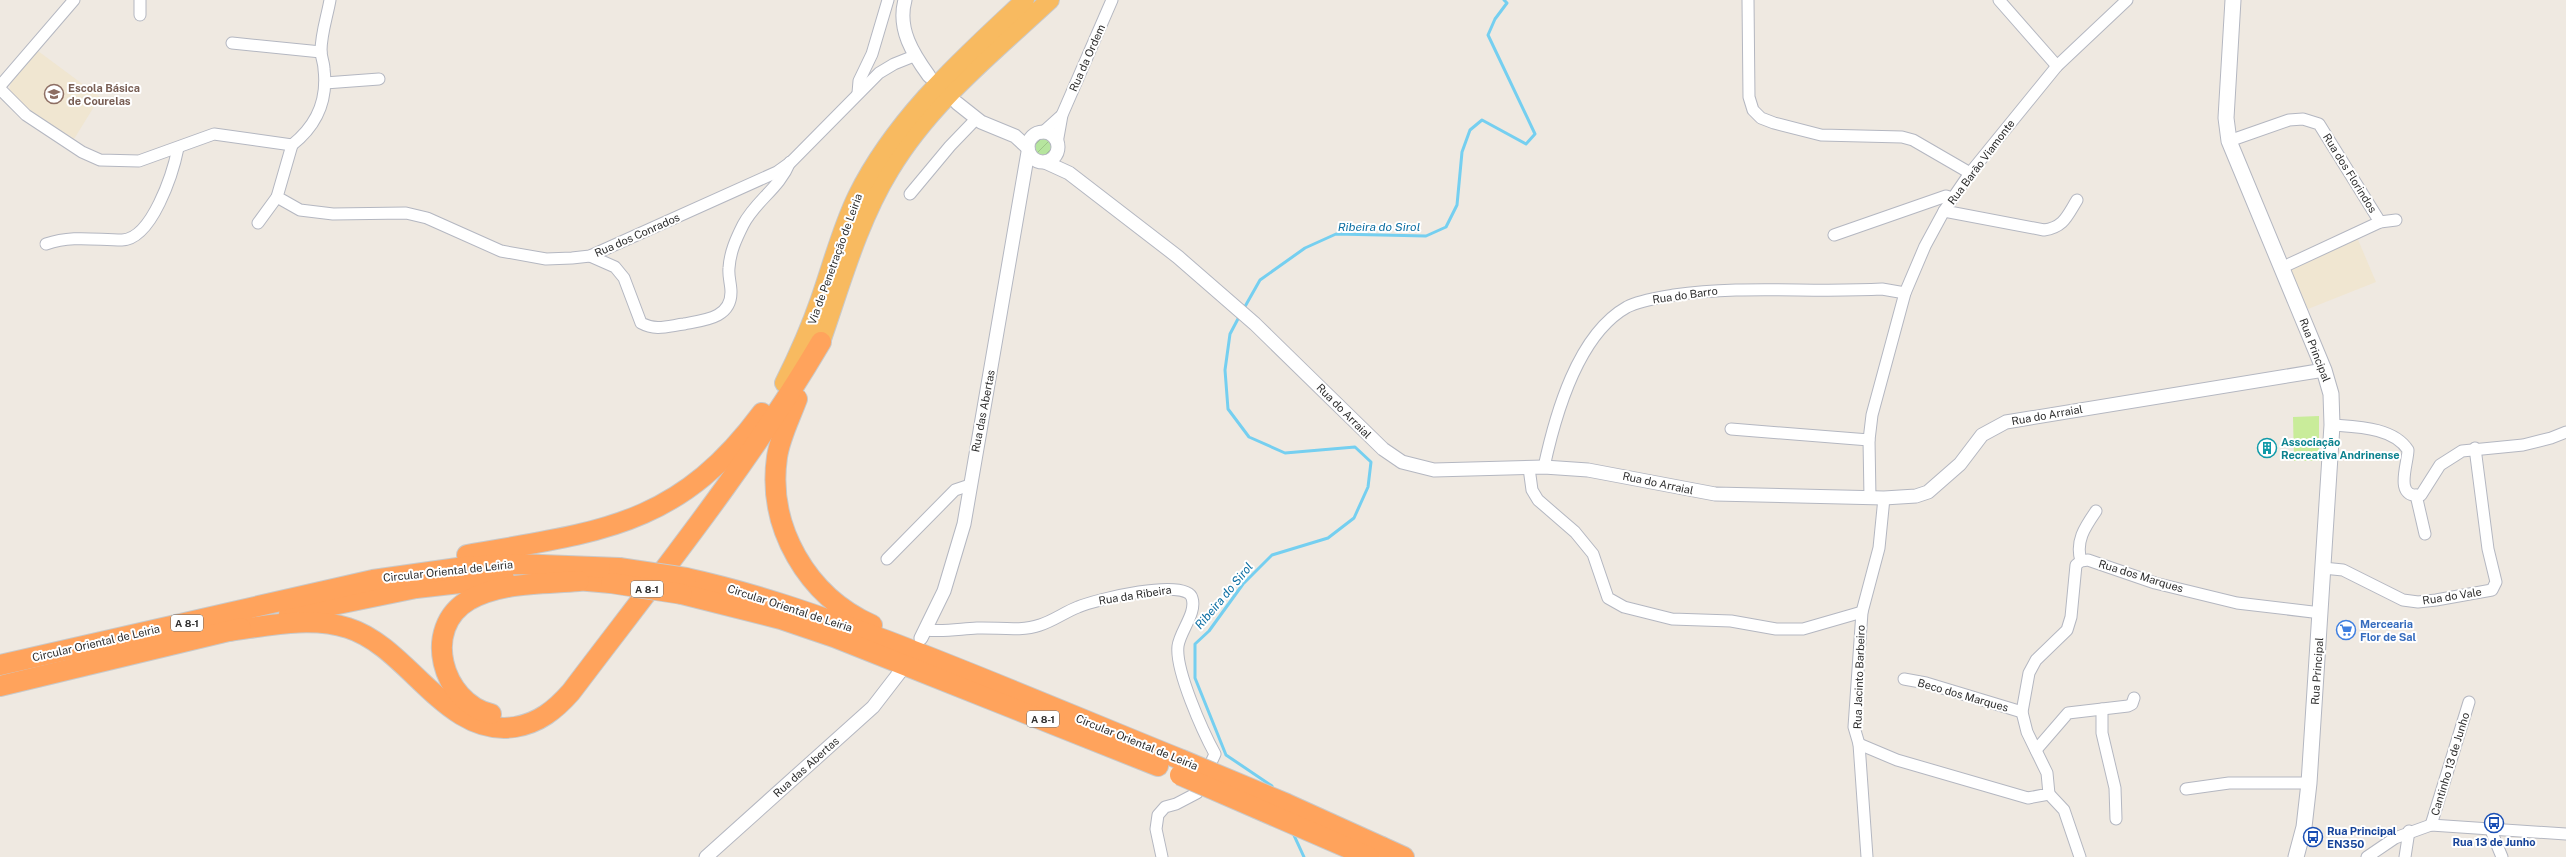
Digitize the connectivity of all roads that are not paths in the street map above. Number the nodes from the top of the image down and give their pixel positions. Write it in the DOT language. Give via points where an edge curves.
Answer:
graph roads {
  1 [pos="74,0"];
  2 [pos="140,0"];
  3 [pos="330,0"];
  4 [pos="888,0"];
  5 [pos="905,0"];
  6 [pos="1026,0"];
  7 [pos="1050,0"];
  8 [pos="1112,0"];
  9 [pos="1748,0"];
  10 [pos="2000,0"];
  11 [pos="2127,0"];
  12 [pos="2233,0"];
  13 [pos="140,14"];
  14 [pos="232,43"];
  15 [pos="321,52"];
  16 [pos="914,56"];
  17 [pos="2057,66"];
  18 [pos="929,76"];
  19 [pos="379,79"];
  20 [pos="325,83"];
  21 [pos="0,86"];
  22 [pos="0,89"];
  23 [pos="858,93"];
  24 [pos="956,103"];
  25 [pos="1062,115"];
  26 [pos="976,119"];
  27 [pos="2229,141"];
  28 [pos="1033,142"];
  29 [pos="292,145"];
  30 [pos="1057,145"];
  31 [pos="178,148"];
  32 [pos="158,155"];
  33 [pos="790,162"];
  34 [pos="1042,162"];
  35 [pos="1069,173"];
  36 [pos="1970,173"];
  37 [pos="169,174"];
  38 [pos="1024,177"];
  39 [pos="910,194"];
  40 [pos="277,198"];
  41 [pos="1952,198"];
  42 [pos="2077,200"];
  43 [pos="1944,211"];
  44 [pos="2396,220"];
  45 [pos="2380,222"];
  46 [pos="258,223"];
  47 [pos="1834,235"];
  48 [pos="46,244"];
  49 [pos="590,256"];
  50 [pos="2281,268"];
  51 [pos="1905,293"];
  52 [pos="821,342"];
  53 [pos="2324,370"];
  54 [pos="784,383"];
  55 [pos="2332,425"];
  56 [pos="1731,429"];
  57 [pos="2566,432"];
  58 [pos="1869,440"];
  59 [pos="2475,448"];
  60 [pos="1544,467"];
  61 [pos="1529,468"];
  62 [pos="970,485"];
  63 [pos="2416,495"];
  64 [pos="1870,498"];
  65 [pos="1884,498"];
  66 [pos="2096,511"];
  67 [pos="2425,534"];
  68 [pos="887,560"];
  69 [pos="2081,561"];
  70 [pos="2323,568"];
  71 [pos="615,576"];
  72 [pos="373,580"];
  73 [pos="579,581"];
  74 [pos="684,586"];
  75 [pos="1862,612"];
  76 [pos="2321,613"];
  77 [pos="228,631"];
  78 [pos="923,634"];
  79 [pos="930,657"];
  80 [pos="0,665"];
  81 [pos="900,672"];
  82 [pos="1904,679"];
  83 [pos="0,686"];
  84 [pos="2134,698"];
  85 [pos="2469,702"];
  86 [pos="2102,709"];
  87 [pos="2022,712"];
  88 [pos="1859,744"];
  89 [pos="2036,750"];
  90 [pos="1179,767"];
  91 [pos="2309,783"];
  92 [pos="2186,789"];
  93 [pos="2049,794"];
  94 [pos="2116,818"];
  95 [pos="2431,826"];
  96 [pos="2490,828"];
  97 [pos="2409,831"];
  98 [pos="2566,834"];
  99 [pos="706,857"];
  100 [pos="1162,857"];
  101 [pos="1369,857"];
  102 [pos="1404,857"];
  103 [pos="1867,857"];
  104 [pos="2080,857"];
  105 [pos="2296,857"];
  106 [pos="2367,857"];
  107 [pos="2405,857"];
  108 [pos="2502,857"];
  1 -- 21 [label="street"];
  2 -- 13 [label="street"];
  3 -- 15 [label="street"];
  4 -- 23 [label="street" via="872,54 859,81"];
  5 -- 16 [label="street" via="904,25"];
  6 -- 54 [label="highway, Via de Penetração de Leiria" via="942,78 915,108 882,153 856,197 806,337"];
  7 -- 52 [label="highway, Via de Penetração de Leiria" via="955,88 905,146 876,194"];
  8 -- 25 [label="street, Rua da Ordem"];
  9 -- 36 [label="street" via="1749,97 1753,110 1761,118 1821,134 1902,137"];
  10 -- 17 [label="street"];
  11 -- 17 [label="street, Rua Barão Viamonte"];
  12 -- 27 [label="main road, Rua Principal" via="2226,118"];
  14 -- 15 [label="street"];
  15 -- 20 [label="street"];
  16 -- 18 [label="street"];
  16 -- 23 [label="street, Rua dos Conrados" via="879,73"];
  17 -- 36 [label="street, Rua Barão Viamonte"];
  19 -- 20 [label="street"];
  20 -- 29 [label="street" via="315,120 306,133"];
  22 -- 32 [label="street" via="26,115 82,152 100,160 139,161"];
  23 -- 33 [label="street, Rua dos Conrados"];
  24 -- 26 [label="street"];
  25 -- 28 [label="street, Rua da Ordem"];
  25 -- 30 [label="street, Rua da Ordem"];
  26 -- 28 [label="street"];
  26 -- 39 [label="street"];
  27 -- 45 [label="street, Rua dos Florindos" via="2289,120 2303,119 2320,124"];
  27 -- 50 [label="main road, Rua Principal"];
  28 -- 30 [label="street" via="1052,136"];
  28 -- 34 [label="street" via="1032,158"];
  28 -- 38 [label="street, Rua das Abertas"];
  29 -- 31 [label="street" via="214,134"];
  29 -- 40 [label="street"];
  30 -- 34 [label="street" via="1054,156"];
  30 -- 35 [label="street, Rua do Arraial"];
  31 -- 32 [label="street"];
  31 -- 37 [label="street"];
  32 -- 37 [label="street"];
  33 -- 49 [label="street, Rua dos Conrados" via="777,172"];
  33 -- 49 [label="street" via="784,178 744,223 732,248 729,269 731,292 728,306 721,315 663,329 649,327 641,323 624,278 615,267"];
  34 -- 35 [label="street, Rua do Arraial"];
  34 -- 38 [label="street"];
  35 -- 61 [label="street, Rua do Arraial" via="1154,238 1255,324 1396,459 1434,470"];
  36 -- 41 [label="street, Rua Barão Viamonte"];
  37 -- 48 [label="street" via="156,211 141,232 134,237 123,240 75,237"];
  38 -- 62 [label="street, Rua das Abertas"];
  40 -- 46 [label="street"];
  40 -- 49 [label="street, Rua dos Conrados" via="300,210 333,214 406,213 426,218 501,251 521,256 546,259"];
  41 -- 43 [label="street, Rua Barão Viamonte"];
  41 -- 47 [label="street" via="1946,196"];
  42 -- 43 [label="street" via="2063,222 2056,228 2044,230"];
  43 -- 51 [label="street, Rua Barão Viamonte" via="1924,246"];
  44 -- 45 [label="street"];
  45 -- 50 [label="street"];
  50 -- 53 [label="main road, Rua Principal"];
  51 -- 58 [label="street, Rua Barão Viamonte" via="1872,415"];
  51 -- 60 [label="street, Rua do Barro" via="1882,289 1708,290 1651,299 1627,307 1612,319 1581,359 1553,424"];
  52 -- 77 [label="highway" via="760,439 571,692 560,704 534,722 508,728 491,727 469,719 443,701 387,648 349,628 308,622"];
  52 -- 79 [label="highway" via="781,439 777,456 777,504 787,538 802,567 831,599 869,624 913,644"];
  53 -- 55 [label="main road, Rua Principal" via="2331,394"];
  53 -- 65 [label="street, Rua do Arraial" via="2006,422 1982,435 1960,464 1928,492 1916,496"];
  54 -- 72 [label="highway" via="731,452 691,488 653,510 609,527 569,538 385,570"];
  54 -- 73 [label="highway" via="774,405 691,518 558,689 533,708 509,715 482,711 459,694 446,673 442,655 444,634 449,622 460,608 491,590 520,585"];
  55 -- 63 [label="street" via="2360,427 2390,435 2403,442 2408,450 2404,486 2408,492"];
  55 -- 70 [label="main road, Rua Principal"];
  56 -- 58 [label="street"];
  57 -- 59 [label="street" via="2523,444"];
  58 -- 64 [label="street, Rua Barão Viamonte"];
  59 -- 63 [label="street" via="2462,451 2440,465 2421,495"];
  59 -- 70 [label="street, Rua do Vale" via="2488,550 2496,582 2492,590 2436,600 2411,601 2396,597 2343,570"];
  60 -- 61 [label="street, Rua do Arraial"];
  60 -- 64 [label="street, Rua do Arraial" via="1607,472 1715,494"];
  61 -- 75 [label="street" via="1532,490 1538,500 1575,532 1594,554 1608,598 1624,608 1672,620 1731,621 1776,629 1803,629"];
  62 -- 68 [label="street" via="956,490"];
  62 -- 78 [label="street, Rua das Abertas" via="964,524 949,578"];
  63 -- 67 [label="street"];
  64 -- 65 [label="street, Rua do Arraial"];
  65 -- 75 [label="street, Rua Jacinto Barbeiro" via="1879,548"];
  66 -- 69 [label="street" via="2079,540"];
  69 -- 76 [label="street, Rua dos Marques" via="2088,560 2155,583 2237,603"];
  69 -- 87 [label="street" via="2076,565 2071,616 2067,630 2036,660 2029,673"];
  70 -- 76 [label="main road, Rua Principal"];
  71 -- 72 [label="highway, Circular Oriental de Leiria / A 8-1" via="516,564 465,567"];
  71 -- 73 [label="highway, Circular Oriental de Leiria / A 8-1"];
  71 -- 74 [label="highway, Circular Oriental de Leiria / A 8-1, bridge"];
  72 -- 80 [label="highway, Circular Oriental de Leiria / A 8-1"];
  73 -- 77 [label="highway, Circular Oriental de Leiria / A 8-1" via="524,577 423,587 300,611"];
  74 -- 79 [label="highway, Circular Oriental de Leiria / A 8-1" via="724,586 792,606"];
  74 -- 90 [label="highway, Circular Oriental de Leiria / A 8-1" via="834,637"];
  75 -- 88 [label="street, Rua Jacinto Barbeiro" via="1854,727"];
  76 -- 91 [label="main road, Rua Principal"];
  77 -- 83 [label="highway, Circular Oriental de Leiria / A 8-1"];
  78 -- 100 [label="street, Rua da Ribeira" via="976,628 1040,626 1078,606 1110,597 1161,590 1179,589 1188,592 1192,597 1193,606 1178,646 1178,660 1202,728 1215,754 1197,793 1165,807 1158,815 1156,829"];
  79 -- 90 [label="highway, Circular Oriental de Leiria / A 8-1"];
  81 -- 99 [label="street, Rua das Abertas" via="873,707"];
  82 -- 87 [label="street, Beco dos Marques" via="1926,683"];
  84 -- 86 [label="street" via="2128,706"];
  85 -- 95 [label="street, Cantinho 13 de Junho"];
  86 -- 89 [label="street" via="2068,713"];
  86 -- 94 [label="street" via="2102,734 2115,788"];
  87 -- 89 [label="street" via="2027,732"];
  88 -- 93 [label="street" via="1897,760 2028,798"];
  88 -- 103 [label="street, Rua Jacinto Barbeiro"];
  89 -- 93 [label="street" via="2047,773"];
  90 -- 101 [label="highway, Circular Oriental de Leiria / A 8-1, bridge"];
  90 -- 102 [label="highway, Circular Oriental de Leiria / A 8-1, bridge" via="1286,804"];
  91 -- 92 [label="street" via="2229,784"];
  91 -- 105 [label="main road, Rua Principal" via="2304,827"];
  93 -- 104 [label="street" via="2064,810"];
  95 -- 96 [label="street"];
  95 -- 97 [label="street"];
  96 -- 98 [label="street"];
  96 -- 108 [label="street"];
  97 -- 106 [label="street"];
  97 -- 107 [label="street"];
}
